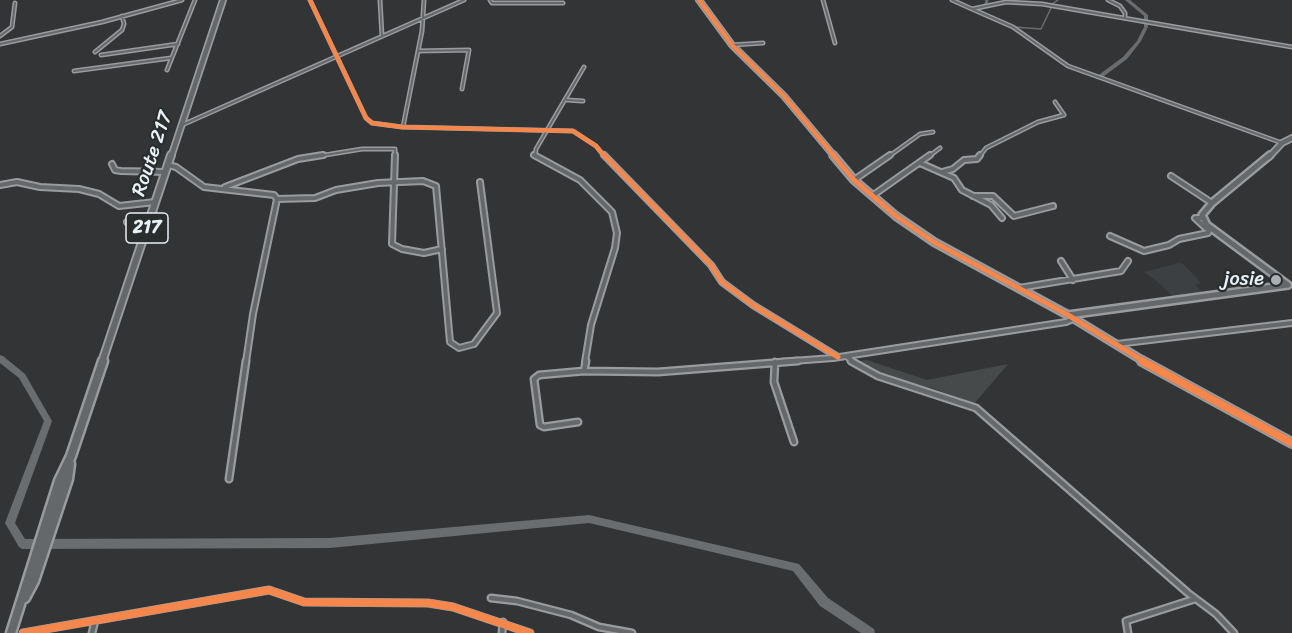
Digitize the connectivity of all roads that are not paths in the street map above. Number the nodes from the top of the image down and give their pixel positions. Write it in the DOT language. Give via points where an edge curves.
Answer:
graph roads {
  1 [pos="182,0"];
  2 [pos="195,0"];
  3 [pos="223,0"];
  4 [pos="310,0"];
  5 [pos="380,0"];
  6 [pos="424,0"];
  7 [pos="464,0"];
  8 [pos="490,0"];
  9 [pos="699,0"];
  10 [pos="823,0"];
  11 [pos="952,0"];
  12 [pos="1108,0"];
  13 [pos="562,1"];
  14 [pos="15,3"];
  15 [pos="568,9"];
  16 [pos="972,9"];
  17 [pos="122,16"];
  18 [pos="424,18"];
  19 [pos="1125,18"];
  20 [pos="0,36"];
  21 [pos="382,36"];
  22 [pos="1255,36"];
  23 [pos="1264,42"];
  24 [pos="763,43"];
  25 [pos="835,43"];
  26 [pos="0,44"];
  27 [pos="178,44"];
  28 [pos="732,45"];
  29 [pos="1292,47"];
  30 [pos="417,51"];
  31 [pos="94,52"];
  32 [pos="101,55"];
  33 [pos="336,56"];
  34 [pos="171,58"];
  35 [pos="584,67"];
  36 [pos="74,70"];
  37 [pos="167,70"];
  38 [pos="462,89"];
  39 [pos="567,100"];
  40 [pos="583,101"];
  41 [pos="1055,102"];
  42 [pos="182,125"];
  43 [pos="402,127"];
  44 [pos="546,131"];
  45 [pos="933,132"];
  46 [pos="1292,138"];
  47 [pos="1282,143"];
  48 [pos="940,148"];
  49 [pos="920,163"];
  50 [pos="112,164"];
  51 [pos="168,165"];
  52 [pos="166,172"];
  53 [pos="942,172"];
  54 [pos="1171,176"];
  55 [pos="854,180"];
  56 [pos="480,182"];
  57 [pos="392,184"];
  58 [pos="0,185"];
  59 [pos="230,188"];
  60 [pos="969,195"];
  61 [pos="871,196"];
  62 [pos="277,199"];
  63 [pos="156,202"];
  64 [pos="1212,203"];
  65 [pos="1053,206"];
  66 [pos="151,216"];
  67 [pos="1002,218"];
  68 [pos="1203,218"];
  69 [pos="127,222"];
  70 [pos="1110,236"];
  71 [pos="442,249"];
  72 [pos="1061,261"];
  73 [pos="1128,261"];
  74 [pos="1073,280"];
  75 [pos="1290,286"];
  76 [pos="1018,288"];
  77 [pos="1070,317"];
  78 [pos="1292,322"];
  79 [pos="1115,344"];
  80 [pos="834,356"];
  81 [pos="847,356"];
  82 [pos="775,362"];
  83 [pos="584,371"];
  84 [pos="579,422"];
  85 [pos="794,442"];
  86 [pos="1292,442"];
  87 [pos="229,479"];
  88 [pos="491,598"];
  89 [pos="1195,599"];
  90 [pos="95,621"];
  91 [pos="503,622"];
  92 [pos="617,632"];
  93 [pos="11,633"];
  94 [pos="23,633"];
  95 [pos="92,633"];
  96 [pos="502,633"];
  97 [pos="530,633"];
  98 [pos="632,633"];
  99 [pos="1128,633"];
  100 [pos="1234,633"];
  1 -- 17 [label="street"];
  2 -- 27 [label="street"];
  3 -- 42 [label="main road, Route 217 / 217"];
  4 -- 33 [label="street"];
  5 -- 21 [label="street"];
  6 -- 18 [label="street"];
  7 -- 18 [label="street"];
  8 -- 13 [label="street"];
  9 -- 28 [label="street"];
  10 -- 25 [label="street"];
  11 -- 16 [label="street"];
  12 -- 19 [label="street" via="1120,6"];
  13 -- 15 [label="street"];
  14 -- 20 [label="street" via="12,27"];
  16 -- 19 [label="street" via="1022,2"];
  16 -- 47 [label="street" via="1013,27 1068,66"];
  17 -- 26 [label="street"];
  17 -- 31 [label="street" via="122,30"];
  18 -- 21 [label="street"];
  18 -- 30 [label="street"];
  19 -- 23 [label="street"];
  21 -- 33 [label="street"];
  22 -- 23 [label="street"];
  23 -- 29 [label="street"];
  24 -- 28 [label="street"];
  27 -- 32 [label="street"];
  27 -- 34 [label="street"];
  28 -- 55 [label="street" via="784,96"];
  30 -- 38 [label="street" via="469,50"];
  30 -- 43 [label="street"];
  33 -- 42 [label="street"];
  33 -- 43 [label="street" via="366,118 384,126"];
  34 -- 36 [label="street"];
  34 -- 37 [label="street"];
  35 -- 39 [label="street"];
  39 -- 40 [label="street"];
  39 -- 44 [label="street"];
  41 -- 53 [label="street" via="1064,115 1038,122 986,148 977,159 964,160 953,170"];
  42 -- 51 [label="main road, Route 217 / 217"];
  43 -- 44 [label="street"];
  44 -- 80 [label="street" via="573,131 596,146 722,282"];
  44 -- 83 [label="street" via="534,156 568,172 606,203 617,233 611,266 591,326"];
  45 -- 55 [label="street" via="920,134"];
  46 -- 47 [label="street"];
  47 -- 64 [label="street" via="1261,165"];
  48 -- 49 [label="street"];
  49 -- 53 [label="street"];
  49 -- 61 [label="street"];
  50 -- 52 [label="street" via="121,171"];
  51 -- 52 [label="main road, Route 217 / 217"];
  51 -- 59 [label="street" via="204,187"];
  52 -- 63 [label="main road, Route 217 / 217"];
  53 -- 60 [label="street" via="957,180"];
  54 -- 64 [label="street"];
  55 -- 61 [label="street"];
  56 -- 71 [label="street" via="497,313 474,344 459,348 450,342"];
  57 -- 59 [label="street" via="394,149 386,147 298,159"];
  57 -- 62 [label="street" via="336,190 315,198"];
  57 -- 71 [label="street" via="423,182 436,186"];
  57 -- 71 [label="street" via="392,244 424,253"];
  58 -- 63 [label="street" via="17,182 86,190 119,206"];
  59 -- 62 [label="street" via="274,195"];
  60 -- 65 [label="street" via="993,196 1014,216"];
  60 -- 67 [label="street" via="991,205"];
  61 -- 76 [label="street" via="915,230"];
  62 -- 87 [label="street" via="253,314"];
  63 -- 66 [label="main road, Route 217 / 217"];
  64 -- 68 [label="street"];
  66 -- 69 [label="street"];
  66 -- 93 [label="main road, Route 217 / 217"];
  68 -- 70 [label="street" via="1195,218 1208,233 1144,251"];
  68 -- 75 [label="street" via="1207,225"];
  72 -- 74 [label="street"];
  73 -- 74 [label="street" via="1121,271"];
  74 -- 76 [label="street"];
  75 -- 77 [label="street"];
  76 -- 77 [label="street"];
  77 -- 79 [label="street"];
  77 -- 81 [label="street" via="1066,322"];
  78 -- 79 [label="street"];
  79 -- 86 [label="street"];
  80 -- 81 [label="street"];
  80 -- 82 [label="street"];
  81 -- 89 [label="street" via="878,376 976,408"];
  82 -- 83 [label="street" via="658,372"];
  82 -- 85 [label="street" via="774,382"];
  83 -- 84 [label="street" via="539,375 534,379 540,425"];
  88 -- 92 [label="street" via="571,615"];
  89 -- 99 [label="street" via="1126,621"];
  89 -- 100 [label="street"];
  90 -- 91 [label="street" via="269,590 304,602 440,605"];
  90 -- 94 [label="street"];
  90 -- 95 [label="street"];
  91 -- 96 [label="street"];
  91 -- 97 [label="street"];
  92 -- 98 [label="street"];
}
